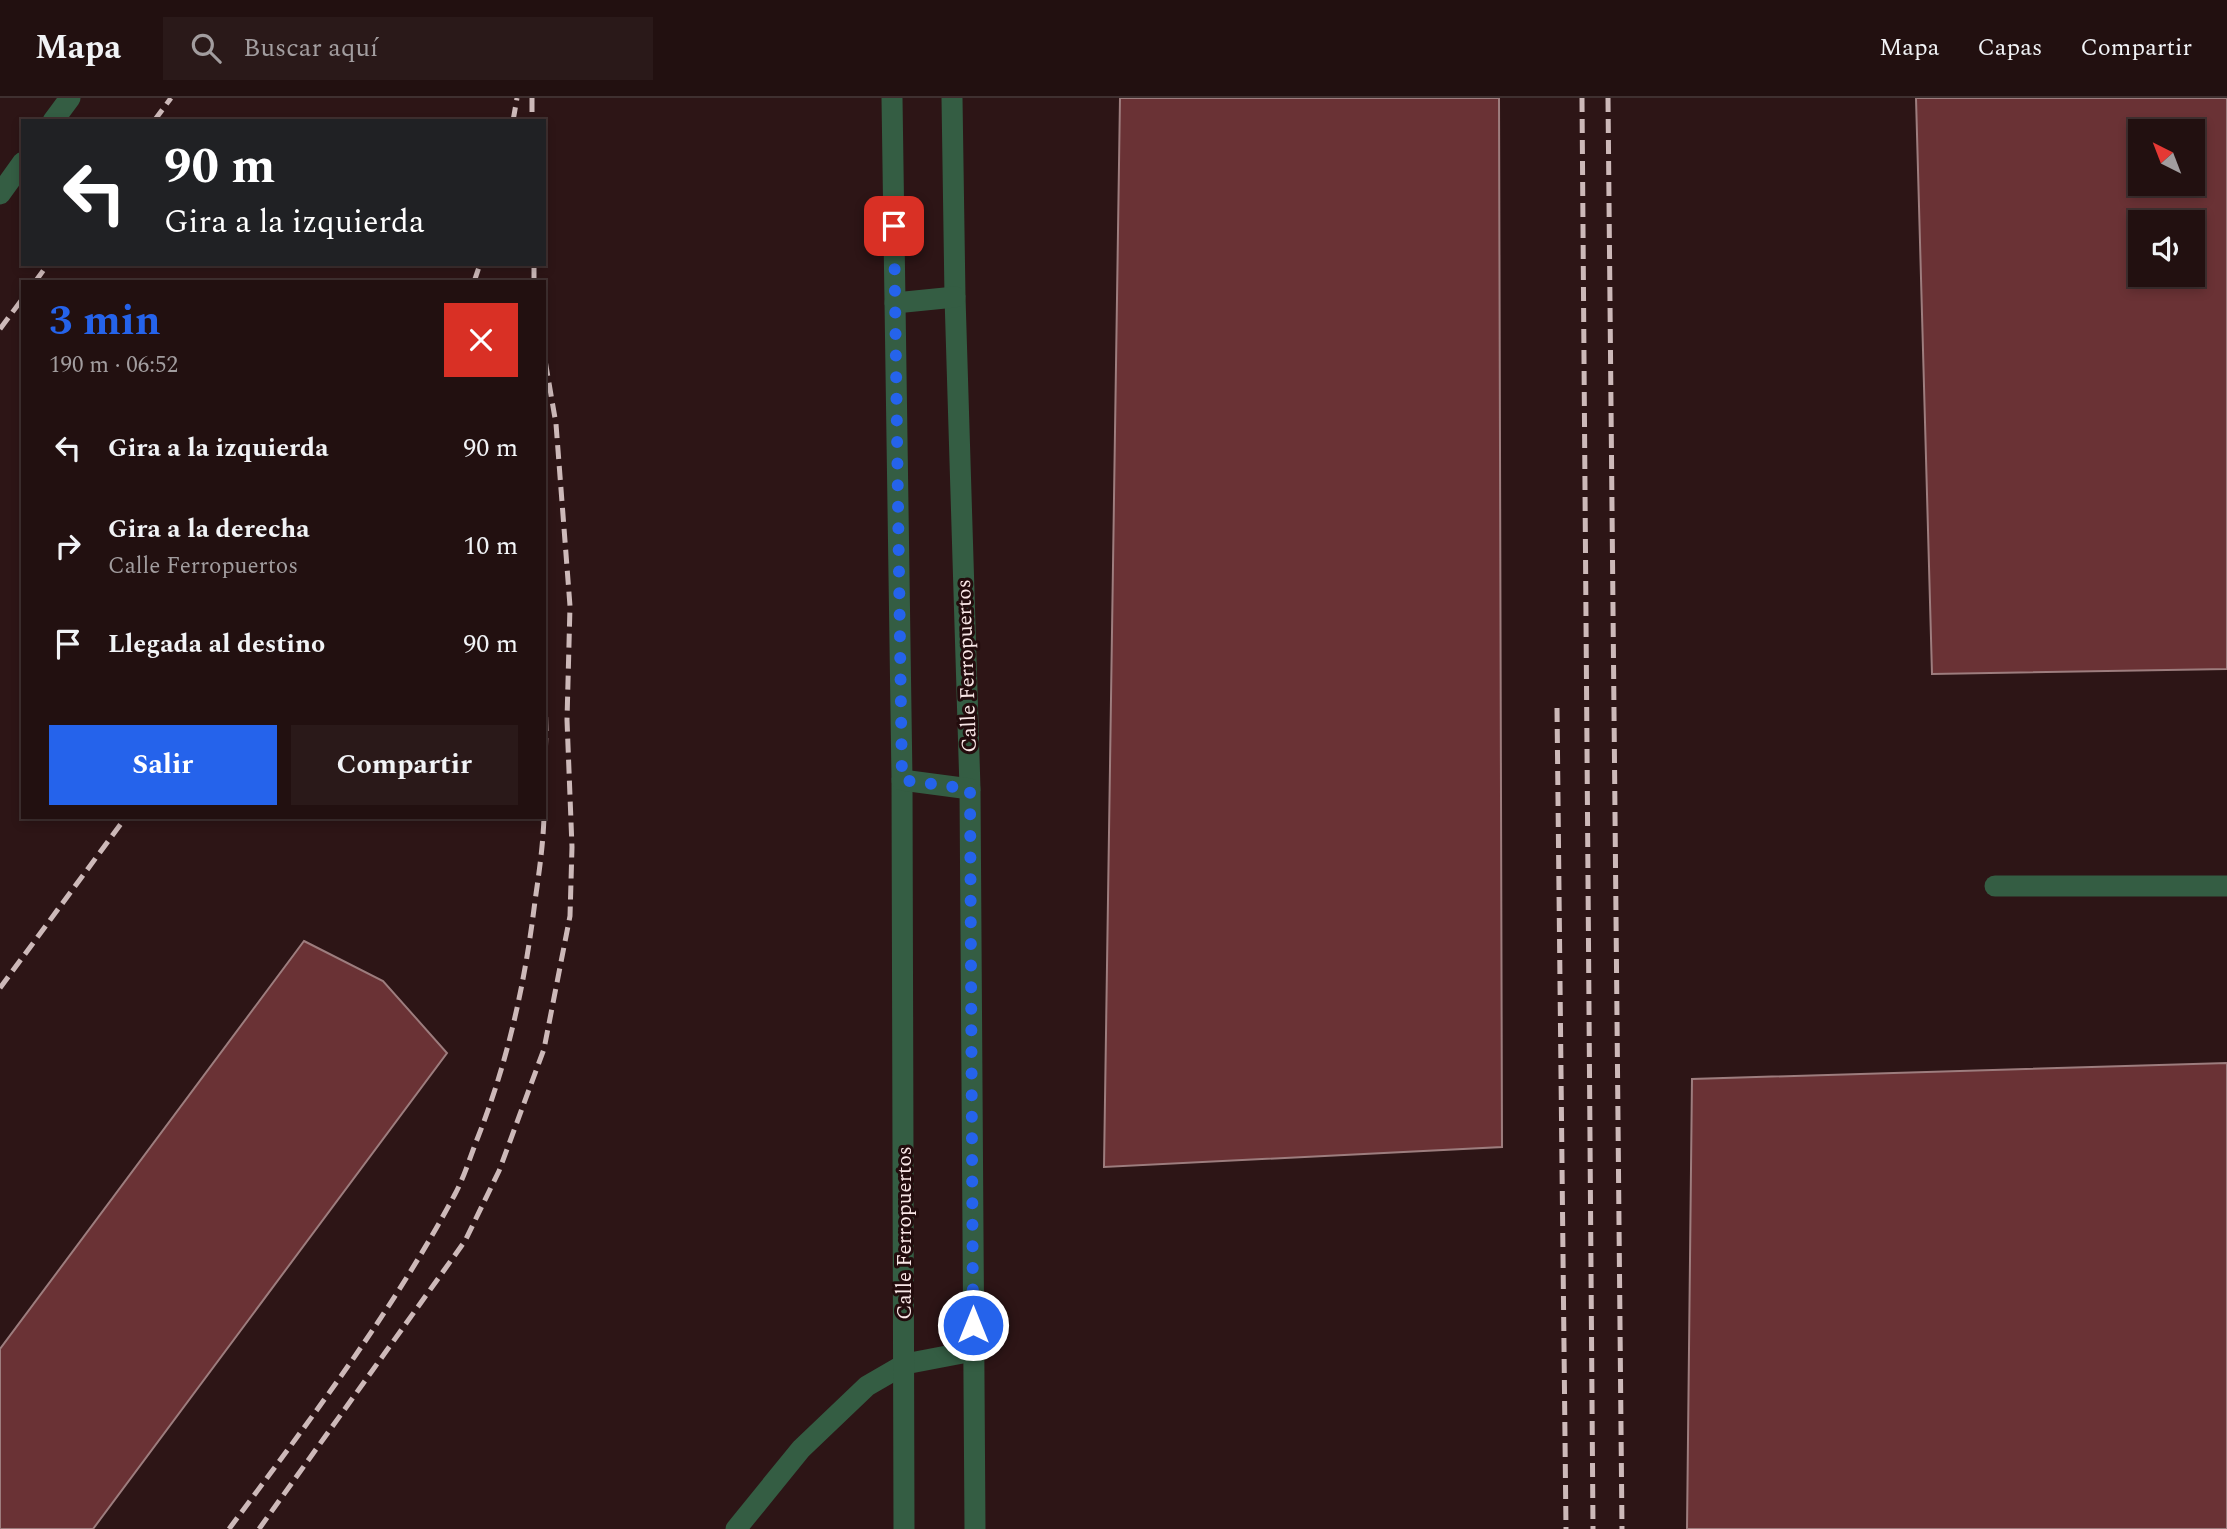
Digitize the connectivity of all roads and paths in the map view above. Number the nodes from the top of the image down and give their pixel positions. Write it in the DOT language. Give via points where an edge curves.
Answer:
graph roads {
  1 [pos="70,98"];
  2 [pos="892,98"];
  3 [pos="952,98"];
  4 [pos="54,119"];
  5 [pos="21,166"];
  6 [pos="0,194"];
  7 [pos="955,297"];
  8 [pos="895,303"];
  9 [pos="902,780"];
  10 [pos="970,789"];
  11 [pos="1995,886"];
  12 [pos="2227,886"];
  13 [pos="973,1351"];
  14 [pos="905,1364"];
  15 [pos="736,1529"];
  16 [pos="904,1529"];
  17 [pos="975,1529"];
  1 -- 4 [label="street"];
  2 -- 8 [label="street, Calle Ferropuertos"];
  3 -- 7 [label="street, Calle Ferropuertos"];
  5 -- 6 [label="street"];
  7 -- 8 [label="street"];
  7 -- 10 [label="street, Calle Ferropuertos"];
  8 -- 9 [label="street, Calle Ferropuertos"];
  9 -- 10 [label="street"];
  9 -- 14 [label="street, Calle Ferropuertos"];
  10 -- 13 [label="street, Calle Ferropuertos"];
  11 -- 12 [label="street"];
  13 -- 14 [label="street"];
  13 -- 17 [label="street, Calle Ferropuertos"];
  14 -- 15 [label="street" via="867,1386 811,1440"];
  14 -- 16 [label="street, Calle Ferropuertos"];
}
